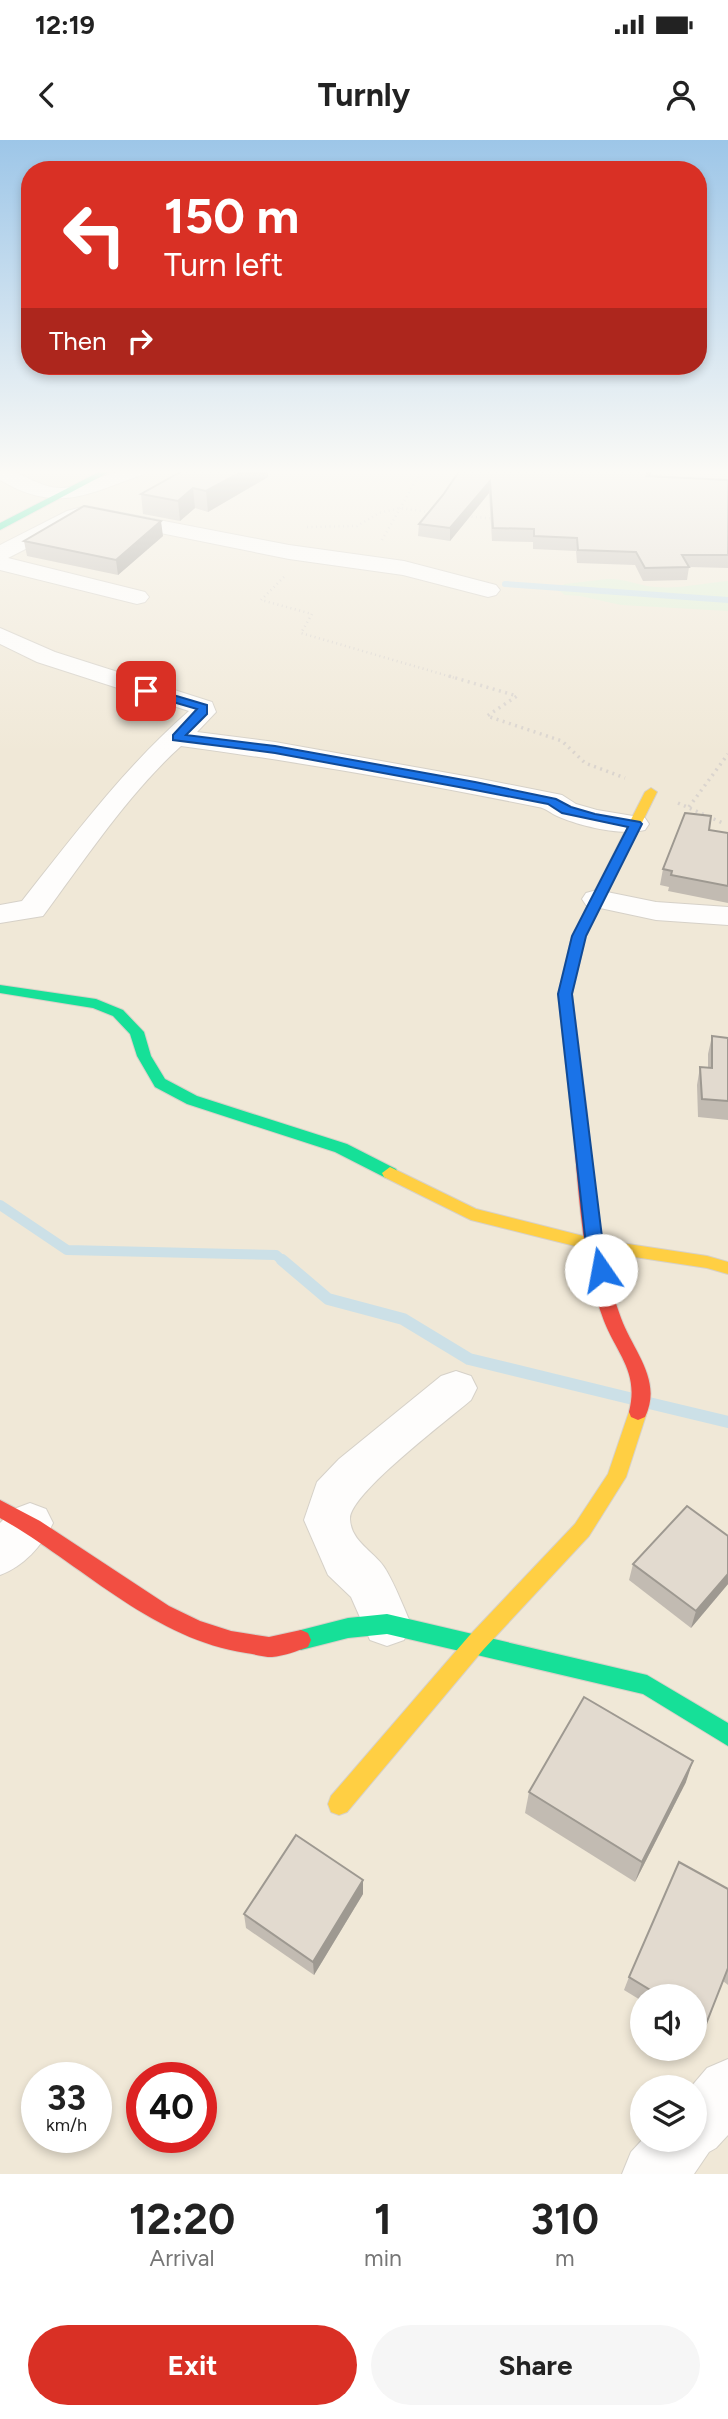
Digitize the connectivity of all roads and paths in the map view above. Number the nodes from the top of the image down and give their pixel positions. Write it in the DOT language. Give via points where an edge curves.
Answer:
graph roads {
  1 [pos="11,565"];
  2 [pos="294,565"];
  3 [pos="382,565"];
  4 [pos="0,586"];
  5 [pos="488,590"];
  6 [pos="137,597"];
  7 [pos="0,635"];
  8 [pos="177,737"];
  9 [pos="728,754"];
  10 [pos="651,792"];
  11 [pos="689,807"];
  12 [pos="635,824"];
  13 [pos="725,824"];
  14 [pos="597,900"];
  15 [pos="728,916"];
  16 [pos="2,919"];
  17 [pos="0,989"];
  18 [pos="595,1245"];
  19 [pos="728,1268"];
  20 [pos="456,1388"];
  21 [pos="10,1528"];
  22 [pos="387,1624"];
  23 [pos="476,1643"];
  24 [pos="728,1735"];
  25 [pos="339,1804"];
  26 [pos="728,2089"];
  27 [pos="707,2113"];
  28 [pos="672,2152"];
  29 [pos="653,2174"];
  1 -- 4 [label="street"];
  1 -- 6 [label="street"];
  2 -- 10 [label="path" via="261,600 312,614 301,633 517,696 487,716 562,741 585,762"];
  3 -- 5 [label="street"];
  7 -- 8 [label="street" via="47,657 203,708"];
  8 -- 12 [label="street" via="487,788 552,801 594,818"];
  8 -- 16 [label="street" via="158,752 99,822 43,898 32,909"];
  9 -- 11 [label="path"];
  10 -- 11 [label="path"];
  10 -- 12 [label="main road"];
  11 -- 13 [label="path"];
  12 -- 14 [label="main road"];
  14 -- 15 [label="street" via="656,911"];
  14 -- 18 [label="main road" via="579,936 565,994"];
  17 -- 18 [label="main road" via="96,1004 118,1013 137,1032 160,1083 192,1100 341,1148 471,1214"];
  18 -- 19 [label="main road"];
  18 -- 23 [label="main road" via="613,1320 636,1362 644,1395 616,1477 582,1530"];
  20 -- 22 [label="street" via="355,1472 333,1496 327,1520 344,1560 368,1582"];
  21 -- 22 [label="main road" via="176,1622 217,1638 272,1647 348,1628"];
  22 -- 23 [label="main road"];
  23 -- 24 [label="main road" via="647,1685"];
  23 -- 25 [label="main road"];
  26 -- 27 [label="street"];
  28 -- 29 [label="street"];
}
